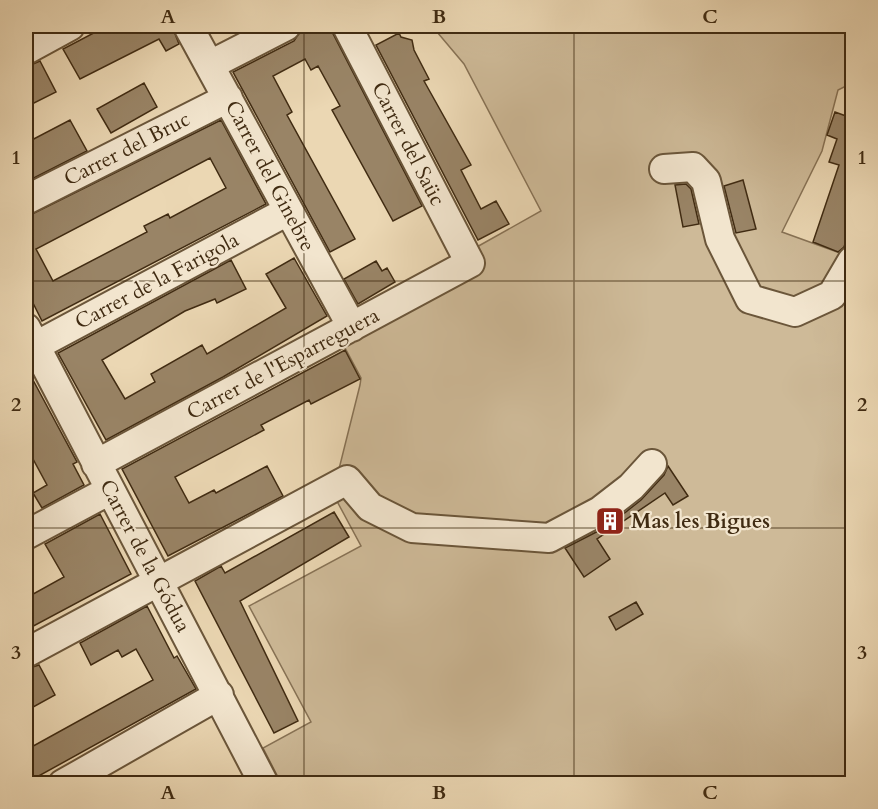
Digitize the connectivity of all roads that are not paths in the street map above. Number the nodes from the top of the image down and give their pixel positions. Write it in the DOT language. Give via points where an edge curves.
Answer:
graph roads {
  1 [pos="70,26"];
  2 [pos="188,26"];
  3 [pos="286,26"];
  4 [pos="346,26"];
  5 [pos="26,50"];
  6 [pos="210,65"];
  7 [pos="228,98"];
  8 [pos="664,169"];
  9 [pos="26,200"];
  10 [pos="288,211"];
  11 [pos="852,261"];
  12 [pos="470,263"];
  13 [pos="352,327"];
  14 [pos="29,342"];
  15 [pos="652,464"];
  16 [pos="96,465"];
  17 [pos="110,489"];
  18 [pos="26,535"];
  19 [pos="158,580"];
  20 [pos="26,653"];
  21 [pos="219,696"];
  22 [pos="63,783"];
  23 [pos="264,783"];
  1 -- 5 [label="street"];
  2 -- 6 [label="street, Carrer del Ginebre"];
  3 -- 6 [label="street"];
  4 -- 12 [label="street, Carrer del Saüc"];
  6 -- 7 [label="street, Carrer del Ginebre"];
  7 -- 9 [label="street, Carrer del Bruc"];
  7 -- 10 [label="street, Carrer del Ginebre"];
  8 -- 11 [label="street" via="693,167 706,181 720,239 750,299 795,312 832,294"];
  10 -- 13 [label="street, Carrer del Ginebre"];
  10 -- 14 [label="street, Carrer de la Farigola"];
  12 -- 13 [label="street, Carrer de l'Esparreguera"];
  13 -- 16 [label="street, Carrer de l'Esparreguera"];
  14 -- 16 [label="street, Carrer de la Gódua"];
  15 -- 19 [label="street" via="600,511 549,538 412,528 370,507 347,480"];
  16 -- 17 [label="street, Carrer de la Gódua"];
  17 -- 18 [label="street"];
  17 -- 19 [label="street, Carrer de la Gódua"];
  19 -- 20 [label="street"];
  19 -- 21 [label="street, Carrer de la Gódua"];
  21 -- 22 [label="street"];
  21 -- 23 [label="street, Carrer de la Gódua"];
}
